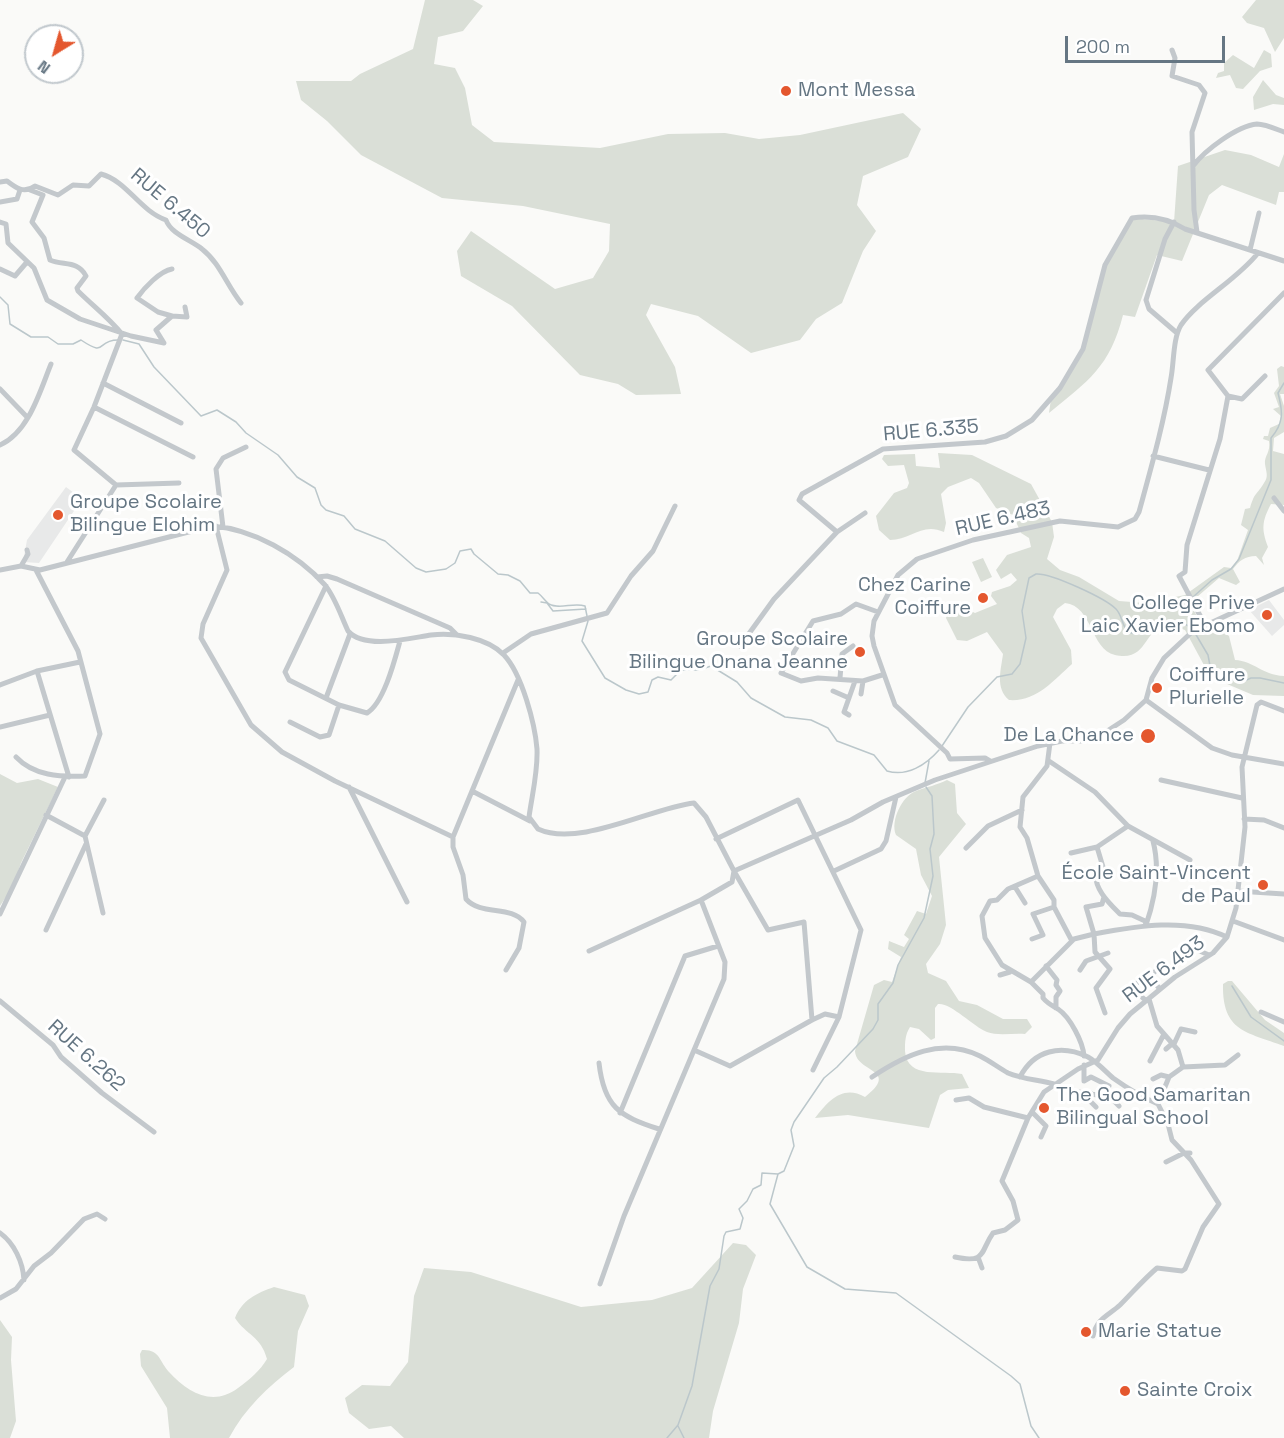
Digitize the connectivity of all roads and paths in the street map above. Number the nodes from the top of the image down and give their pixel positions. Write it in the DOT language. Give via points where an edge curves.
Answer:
graph roads {
  1 [pos="1172,50"];
  2 [pos="1284,132"];
  3 [pos="1193,166"];
  4 [pos="0,182"];
  5 [pos="20,190"];
  6 [pos="30,190"];
  7 [pos="0,202"];
  8 [pos="1259,213"];
  9 [pos="0,222"];
  10 [pos="1174,222"];
  11 [pos="1197,232"];
  12 [pos="1250,250"];
  13 [pos="1258,253"];
  14 [pos="1284,261"];
  15 [pos="27,262"];
  16 [pos="0,269"];
  17 [pos="172,269"];
  18 [pos="1284,293"];
  19 [pos="241,303"];
  20 [pos="185,307"];
  21 [pos="172,316"];
  22 [pos="1177,333"];
  23 [pos="122,334"];
  24 [pos="51,364"];
  25 [pos="1265,376"];
  26 [pos="103,383"];
  27 [pos="0,388"];
  28 [pos="1228,396"];
  29 [pos="94,407"];
  30 [pos="27,417"];
  31 [pos="181,423"];
  32 [pos="0,445"];
  33 [pos="246,447"];
  34 [pos="1153,456"];
  35 [pos="193,458"];
  36 [pos="1209,471"];
  37 [pos="179,483"];
  38 [pos="116,485"];
  39 [pos="1274,498"];
  40 [pos="675,506"];
  41 [pos="1284,511"];
  42 [pos="865,513"];
  43 [pos="219,526"];
  44 [pos="837,532"];
  45 [pos="27,550"];
  46 [pos="67,563"];
  47 [pos="21,566"];
  48 [pos="0,570"];
  49 [pos="36,570"];
  50 [pos="317,577"];
  51 [pos="326,586"];
  52 [pos="1284,589"];
  53 [pos="878,612"];
  54 [pos="1206,625"];
  55 [pos="350,634"];
  56 [pos="457,635"];
  57 [pos="400,641"];
  58 [pos="740,646"];
  59 [pos="853,646"];
  60 [pos="502,654"];
  61 [pos="80,662"];
  62 [pos="36,671"];
  63 [pos="882,675"];
  64 [pos="840,678"];
  65 [pos="518,680"];
  66 [pos="855,681"];
  67 [pos="862,681"];
  68 [pos="0,685"];
  69 [pos="833,691"];
  70 [pos="861,694"];
  71 [pos="326,698"];
  72 [pos="849,698"];
  73 [pos="1146,700"];
  74 [pos="339,705"];
  75 [pos="896,705"];
  76 [pos="890,711"];
  77 [pos="1284,711"];
  78 [pos="50,715"];
  79 [pos="849,715"];
  80 [pos="290,722"];
  81 [pos="0,727"];
  82 [pos="1050,743"];
  83 [pos="16,757"];
  84 [pos="1244,757"];
  85 [pos="991,761"];
  86 [pos="1049,761"];
  87 [pos="1284,764"];
  88 [pos="67,777"];
  89 [pos="1161,780"];
  90 [pos="349,787"];
  91 [pos="472,791"];
  92 [pos="896,797"];
  93 [pos="1242,798"];
  94 [pos="104,800"];
  95 [pos="1022,810"];
  96 [pos="46,815"];
  97 [pos="1244,819"];
  98 [pos="530,821"];
  99 [pos="1128,826"];
  100 [pos="1284,828"];
  101 [pos="815,836"];
  102 [pos="453,837"];
  103 [pos="716,839"];
  104 [pos="86,840"];
  105 [pos="1153,841"];
  106 [pos="1097,847"];
  107 [pos="966,848"];
  108 [pos="1071,853"];
  109 [pos="1190,860"];
  110 [pos="734,871"];
  111 [pos="834,871"];
  112 [pos="1038,876"];
  113 [pos="1015,886"];
  114 [pos="1238,891"];
  115 [pos="1284,894"];
  116 [pos="1104,897"];
  117 [pos="701,900"];
  118 [pos="407,902"];
  119 [pos="1025,903"];
  120 [pos="1054,907"];
  121 [pos="103,913"];
  122 [pos="0,914"];
  123 [pos="1233,921"];
  124 [pos="1146,926"];
  125 [pos="46,930"];
  126 [pos="1094,934"];
  127 [pos="1227,937"];
  128 [pos="1032,939"];
  129 [pos="1284,940"];
  130 [pos="1072,941"];
  131 [pos="718,946"];
  132 [pos="1195,949"];
  133 [pos="589,951"];
  134 [pos="1108,953"];
  135 [pos="1209,955"];
  136 [pos="1097,957"];
  137 [pos="1046,966"];
  138 [pos="1159,968"];
  139 [pos="506,970"];
  140 [pos="1080,970"];
  141 [pos="1011,972"];
  142 [pos="1061,972"];
  143 [pos="1000,975"];
  144 [pos="1056,977"];
  145 [pos="1031,982"];
  146 [pos="1137,983"];
  147 [pos="1160,989"];
  148 [pos="1148,1000"];
  149 [pos="0,1001"];
  150 [pos="1056,1008"];
  151 [pos="1261,1012"];
  152 [pos="1105,1013"];
  153 [pos="839,1017"];
  154 [pos="812,1020"];
  155 [pos="1284,1020"];
  156 [pos="1195,1032"];
  157 [pos="1163,1036"];
  158 [pos="1174,1043"];
  159 [pos="1166,1049"];
  160 [pos="694,1050"];
  161 [pos="1238,1055"];
  162 [pos="1084,1056"];
  163 [pos="1150,1061"];
  164 [pos="1095,1062"];
  165 [pos="599,1063"];
  166 [pos="1084,1065"];
  167 [pos="1183,1067"];
  168 [pos="813,1070"];
  169 [pos="872,1077"];
  170 [pos="1020,1077"];
  171 [pos="1169,1077"];
  172 [pos="1153,1079"];
  173 [pos="1054,1084"];
  174 [pos="1079,1092"];
  175 [pos="1106,1093"];
  176 [pos="1091,1094"];
  177 [pos="956,1100"];
  178 [pos="1158,1104"];
  179 [pos="1119,1106"];
  180 [pos="1096,1107"];
  181 [pos="620,1113"];
  182 [pos="1030,1115"];
  183 [pos="659,1129"];
  184 [pos="154,1132"];
  185 [pos="1041,1137"];
  186 [pos="1187,1153"];
  187 [pos="1166,1162"];
  188 [pos="105,1219"];
  189 [pos="0,1233"];
  190 [pos="955,1257"];
  191 [pos="978,1257"];
  192 [pos="982,1268"];
  193 [pos="24,1280"];
  194 [pos="600,1284"];
  195 [pos="0,1298"];
  196 [pos="1093,1336"];
  1 -- 3 [label="street" via="1172,76 1196,83 1205,91 1192,132"];
  2 -- 3 [label="street" via="1258,124 1247,127 1208,150"];
  3 -- 11 [label="street"];
  4 -- 5 [label="street, RUE 6.450" via="7,181"];
  5 -- 6 [label="street, RUE 6.450"];
  5 -- 7 [label="street" via="17,199"];
  6 -- 19 [label="street, RUE 6.450" via="35,186 58,195 73,185 89,186 101,174 114,178 156,217 166,220 171,229 201,248 220,269"];
  6 -- 23 [label="street" via="43,195 32,222 44,238 50,260 76,265 83,271 86,276 78,291 103,311"];
  8 -- 12 [label="street"];
  9 -- 15 [label="street" via="6,224 8,243"];
  10 -- 11 [label="street, RUE 6.335"];
  10 -- 22 [label="street" via="1146,304"];
  10 -- 44 [label="street, RUE 6.335" via="1140,217 1127,224 1105,265 1083,349 1060,388 1032,420 1006,436 985,442 883,449 799,497"];
  11 -- 12 [label="street, RUE 6.335"];
  12 -- 13 [label="street, RUE 6.335"];
  13 -- 14 [label="street, RUE 6.335"];
  13 -- 22 [label="street" via="1243,271 1186,319"];
  15 -- 16 [label="street" via="15,276"];
  15 -- 23 [label="street" via="34,268 47,300 80,319"];
  17 -- 21 [label="street" via="150,283 137,298"];
  18 -- 28 [label="street" via="1208,370"];
  20 -- 21 [label="street" via="187,316"];
  21 -- 23 [label="street" via="156,330 164,343"];
  22 -- 34 [label="street, RUE 6.483" via="1171,380"];
  23 -- 26 [label="street"];
  24 -- 30 [label="street"];
  25 -- 28 [label="street" via="1242,399"];
  26 -- 29 [label="street"];
  26 -- 31 [label="street"];
  27 -- 30 [label="street"];
  28 -- 36 [label="street"];
  29 -- 35 [label="street"];
  29 -- 38 [label="street" via="74,450"];
  30 -- 32 [label="street" via="14,436"];
  33 -- 43 [label="street" via="223,458 216,468"];
  34 -- 36 [label="street"];
  34 -- 53 [label="street, RUE 6.483" via="1140,512 1129,523 1107,527 1060,521 955,545 906,566"];
  36 -- 54 [label="street" via="1187,545 1185,572 1179,576"];
  37 -- 38 [label="street"];
  38 -- 46 [label="street"];
  39 -- 41 [label="street"];
  40 -- 60 [label="street" via="652,551 607,613 531,634"];
  42 -- 44 [label="street"];
  43 -- 46 [label="street" via="183,531"];
  43 -- 50 [label="street" via="273,545"];
  43 -- 90 [label="street" via="227,570 201,632 207,654 251,724 282,752"];
  44 -- 58 [label="street" via="774,599"];
  45 -- 47 [label="street"];
  46 -- 49 [label="street"];
  47 -- 48 [label="street"];
  47 -- 49 [label="street"];
  49 -- 61 [label="street"];
  50 -- 51 [label="street"];
  50 -- 56 [label="street" via="337,579 450,628"];
  51 -- 55 [label="street"];
  51 -- 71 [label="street" via="285,672 289,680"];
  52 -- 54 [label="street"];
  53 -- 63 [label="street, RUE 6.483" via="872,636"];
  53 -- 64 [label="street" via="856,604 842,614 813,621 781,671 784,676 801,681"];
  54 -- 73 [label="street" via="1193,631 1164,658 1152,678"];
  55 -- 57 [label="street" via="370,640"];
  55 -- 71 [label="street"];
  56 -- 57 [label="street" via="434,634"];
  56 -- 60 [label="street" via="489,645"];
  57 -- 74 [label="street" via="392,668 371,710 363,713"];
  59 -- 64 [label="street" via="842,654"];
  60 -- 65 [label="street"];
  61 -- 62 [label="street"];
  61 -- 88 [label="street" via="100,734 85,776"];
  62 -- 68 [label="street"];
  62 -- 78 [label="street"];
  63 -- 67 [label="street"];
  63 -- 75 [label="street, RUE 6.483"];
  64 -- 66 [label="street"];
  65 -- 91 [label="street"];
  65 -- 98 [label="street" via="533,721 537,749"];
  66 -- 67 [label="street"];
  66 -- 72 [label="street"];
  67 -- 70 [label="street"];
  69 -- 72 [label="street"];
  71 -- 74 [label="street"];
  72 -- 79 [label="street" via="844,712"];
  73 -- 82 [label="street, RUE 6.483" via="1098,736"];
  73 -- 84 [label="street" via="1212,748"];
  74 -- 80 [label="street" via="329,735 320,737"];
  75 -- 76 [label="street"];
  75 -- 85 [label="street, RUE 6.483" via="950,759"];
  77 -- 84 [label="street, RUE 6.493" via="1259,702"];
  78 -- 81 [label="street"];
  78 -- 88 [label="street"];
  82 -- 85 [label="street, RUE 6.483"];
  82 -- 86 [label="street"];
  83 -- 88 [label="street" via="27,767"];
  84 -- 87 [label="street"];
  84 -- 93 [label="street, RUE 6.493"];
  85 -- 92 [label="street"];
  86 -- 95 [label="street" via="1025,793"];
  86 -- 99 [label="street" via="1095,792"];
  88 -- 96 [label="street"];
  89 -- 93 [label="street"];
  90 -- 102 [label="street"];
  90 -- 118 [label="street"];
  91 -- 98 [label="street"];
  91 -- 102 [label="street"];
  92 -- 101 [label="street"];
  92 -- 111 [label="street" via="881,849"];
  93 -- 97 [label="street, RUE 6.493"];
  94 -- 104 [label="street"];
  95 -- 107 [label="street" via="988,826"];
  95 -- 112 [label="street" via="1020,827"];
  96 -- 104 [label="street"];
  96 -- 122 [label="street"];
  97 -- 100 [label="street" via="1264,820"];
  97 -- 114 [label="street, RUE 6.493"];
  98 -- 103 [label="street" via="538,829 550,832 601,830 694,803"];
  99 -- 105 [label="street"];
  99 -- 106 [label="street"];
  101 -- 103 [label="street" via="800,801 796,800"];
  101 -- 110 [label="street"];
  101 -- 111 [label="street"];
  102 -- 139 [label="street" via="466,899 481,910 504,913 524,922 519,948"];
  103 -- 110 [label="street"];
  104 -- 121 [label="street"];
  104 -- 125 [label="street"];
  105 -- 109 [label="street"];
  105 -- 124 [label="street" via="1155,880"];
  106 -- 108 [label="street"];
  106 -- 116 [label="street" via="1103,867 1095,877"];
  110 -- 117 [label="street" via="732,882"];
  110 -- 154 [label="street" via="768,930 804,922"];
  111 -- 153 [label="street" via="861,930"];
  112 -- 113 [label="street"];
  112 -- 120 [label="street" via="1054,900"];
  113 -- 119 [label="street"];
  113 -- 141 [label="street" via="990,901 982,916 985,938"];
  114 -- 115 [label="street"];
  114 -- 123 [label="street, RUE 6.493"];
  116 -- 124 [label="street" via="1120,914 1133,915"];
  116 -- 126 [label="street" via="1102,904 1086,907"];
  117 -- 131 [label="street"];
  117 -- 133 [label="street"];
  120 -- 128 [label="street" via="1034,914 1043,935"];
  120 -- 130 [label="street"];
  123 -- 127 [label="street, RUE 6.493"];
  123 -- 129 [label="street"];
  124 -- 126 [label="street"];
  124 -- 127 [label="street" via="1197,927"];
  126 -- 130 [label="street"];
  126 -- 136 [label="street"];
  127 -- 135 [label="street, RUE 6.493"];
  130 -- 137 [label="street"];
  131 -- 160 [label="street" via="724,962 724,979"];
  131 -- 181 [label="street" via="685,956"];
  132 -- 135 [label="street"];
  134 -- 136 [label="street"];
  135 -- 147 [label="street, RUE 6.493"];
  136 -- 140 [label="street" via="1086,961"];
  136 -- 152 [label="street" via="1110,969 1096,988"];
  137 -- 144 [label="street"];
  137 -- 145 [label="street"];
  138 -- 147 [label="street" via="1148,974"];
  141 -- 143 [label="street"];
  141 -- 145 [label="street"];
  142 -- 144 [label="street"];
  144 -- 150 [label="street"];
  145 -- 150 [label="street"];
  146 -- 148 [label="street" via="1132,987"];
  147 -- 148 [label="street, RUE 6.493"];
  148 -- 157 [label="street"];
  148 -- 164 [label="street, RUE 6.493" via="1118,1028"];
  149 -- 184 [label="street, RUE 6.262" via="102,1093"];
  150 -- 162 [label="street" via="1076,1034"];
  151 -- 155 [label="street"];
  153 -- 154 [label="street" via="825,1014"];
  153 -- 168 [label="street"];
  154 -- 160 [label="street" via="730,1066"];
  156 -- 158 [label="street" via="1181,1029"];
  157 -- 158 [label="street"];
  157 -- 163 [label="street"];
  158 -- 159 [label="street"];
  158 -- 167 [label="street"];
  160 -- 183 [label="street"];
  161 -- 167 [label="street" via="1225,1065"];
  162 -- 164 [label="street"];
  162 -- 170 [label="street" via="1061,1051 1043,1053 1031,1060"];
  164 -- 166 [label="street"];
  164 -- 178 [label="street" via="1115,1079"];
  165 -- 181 [label="street" via="601,1084"];
  166 -- 173 [label="street"];
  166 -- 175 [label="street" via="1084,1081 1091,1077 1104,1081 1109,1086"];
  167 -- 171 [label="street"];
  169 -- 170 [label="street" via="915,1053 945,1047 979,1055"];
  170 -- 173 [label="street"];
  171 -- 172 [label="street"];
  171 -- 178 [label="street"];
  173 -- 182 [label="street" via="1044,1092"];
  174 -- 176 [label="street"];
  175 -- 176 [label="street"];
  175 -- 179 [label="street"];
  176 -- 180 [label="street" via="1090,1101"];
  177 -- 182 [label="street" via="969,1098 984,1107"];
  178 -- 186 [label="street" via="1172,1140"];
  181 -- 183 [label="street"];
  182 -- 185 [label="street" via="1046,1126"];
  182 -- 191 [label="street" via="1002,1181 1018,1220 993,1233"];
  183 -- 194 [label="street"];
  186 -- 187 [label="street"];
  186 -- 196 [label="street" via="1220,1204 1218,1208 1203,1227 1185,1269 1157,1268 1098,1323"];
  188 -- 193 [label="street" via="97,1214 84,1219"];
  189 -- 193 [label="street" via="13,1244"];
  190 -- 191 [label="street"];
  191 -- 192 [label="street"];
  193 -- 195 [label="street"];
}
